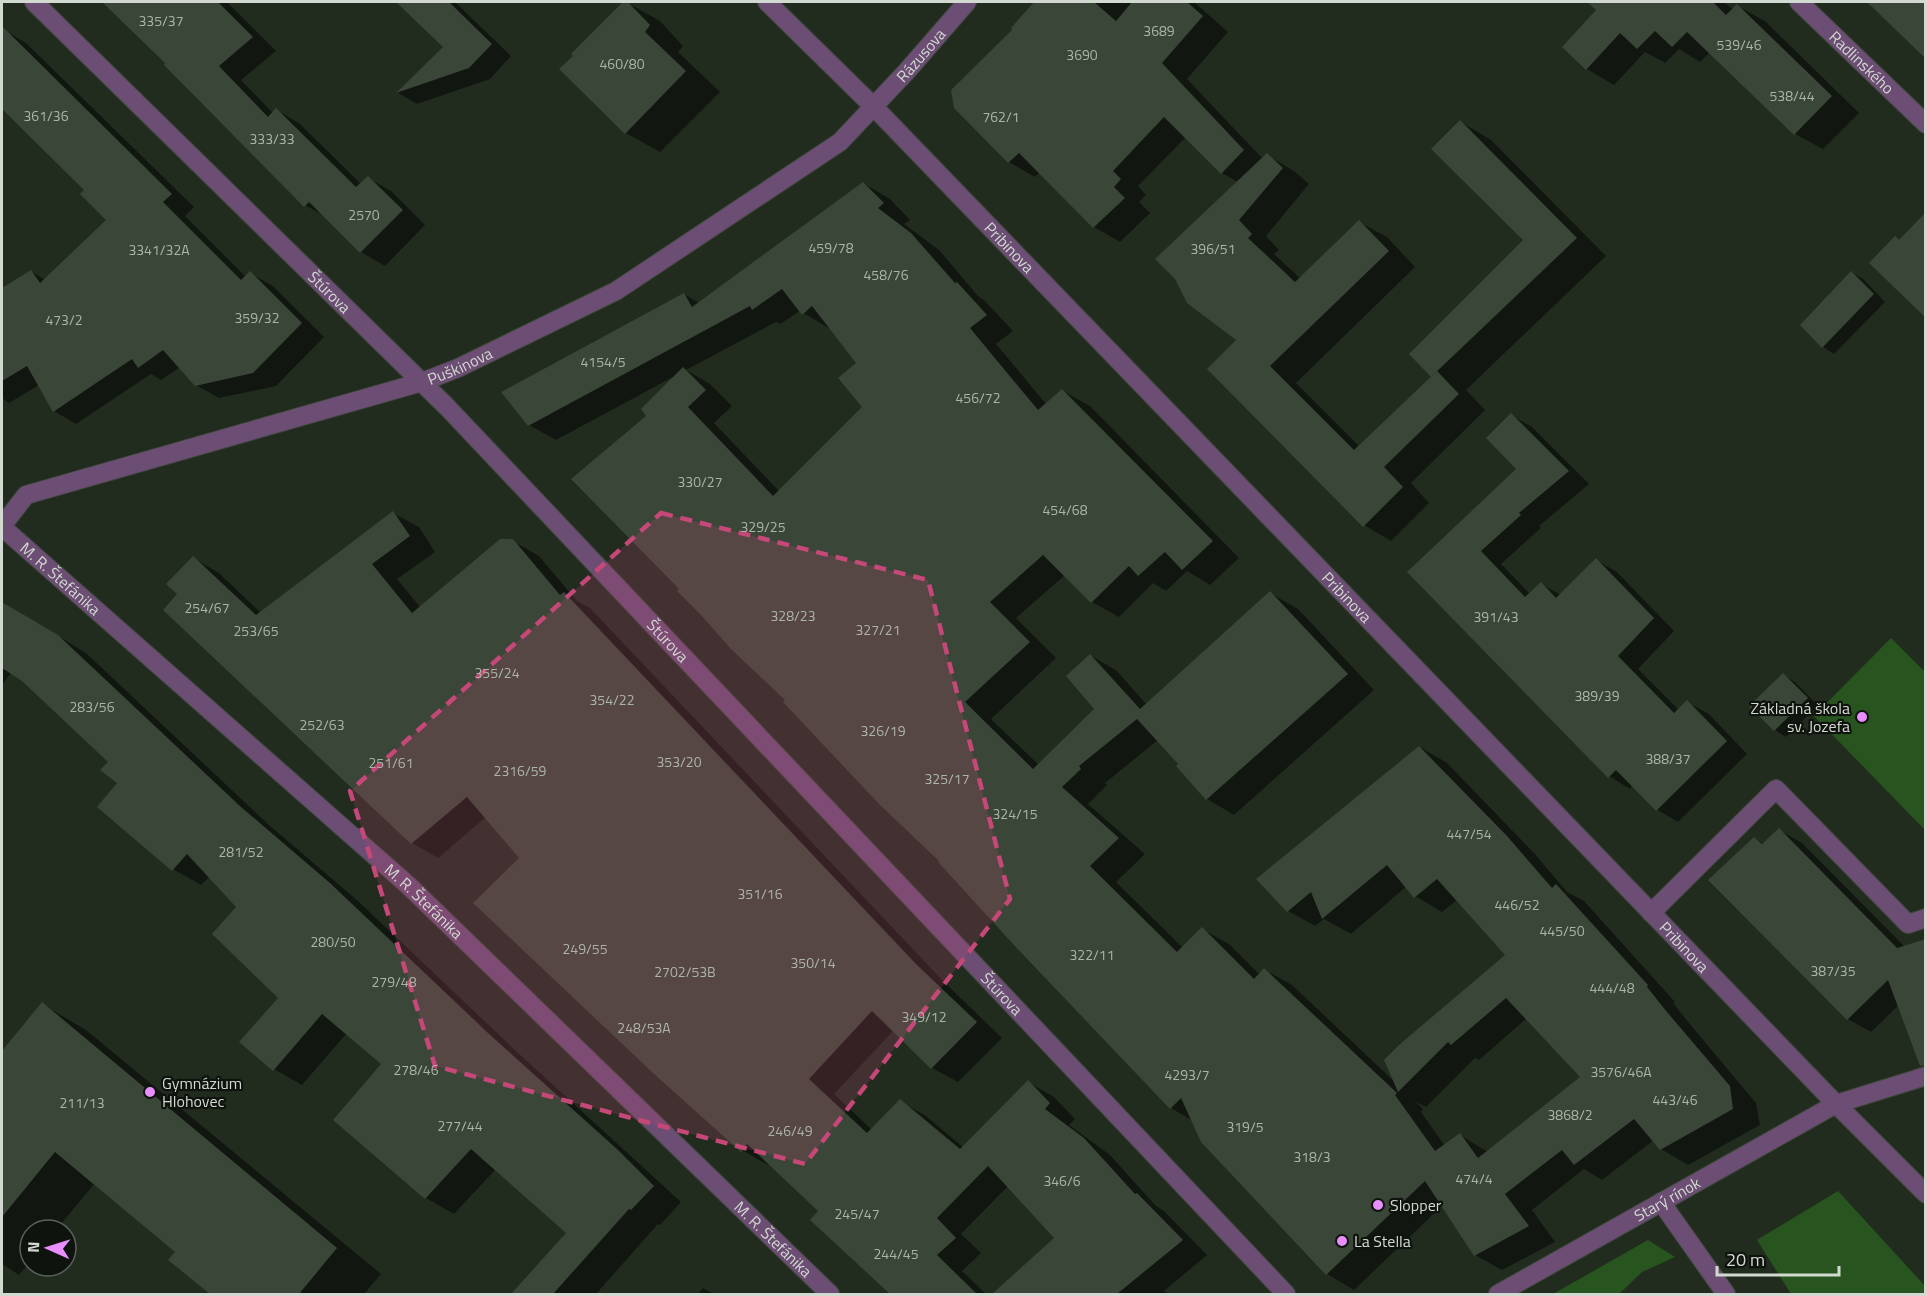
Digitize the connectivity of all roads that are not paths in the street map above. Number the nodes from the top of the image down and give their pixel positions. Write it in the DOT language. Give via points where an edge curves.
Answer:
graph roads {
  1 [pos="34,2"];
  2 [pos="767,2"];
  3 [pos="967,2"];
  4 [pos="1799,2"];
  5 [pos="874,107"];
  6 [pos="1926,124"];
  7 [pos="422,382"];
  8 [pos="2,526"];
  9 [pos="1651,913"];
  10 [pos="1926,918"];
  11 [pos="1926,1077"];
  12 [pos="1836,1104"];
  13 [pos="1926,1194"];
  14 [pos="1661,1202"];
  15 [pos="830,1294"];
  16 [pos="1286,1294"];
  17 [pos="1498,1294"];
  18 [pos="1726,1294"];
  1 -- 7 [label="street, Štúrova"];
  2 -- 5 [label="street, Pribinova"];
  3 -- 5 [label="street, Rázusova"];
  4 -- 6 [label="street, Radlinského"];
  5 -- 7 [label="street, Puškinova" via="840,142 616,291"];
  5 -- 9 [label="street, Pribinova"];
  7 -- 8 [label="street, Puškinova" via="26,495"];
  7 -- 16 [label="street, Štúrova"];
  8 -- 15 [label="street, M. R. Štefánika" via="409,886"];
  9 -- 10 [label="street" via="1776,789 1908,924"];
  9 -- 12 [label="street, Pribinova"];
  11 -- 12 [label="street, Starý rínok"];
  12 -- 13 [label="street, Pribinova"];
  12 -- 14 [label="street, Starý rínok"];
  14 -- 17 [label="street, Starý rínok"];
  14 -- 18 [label="street"];
}
